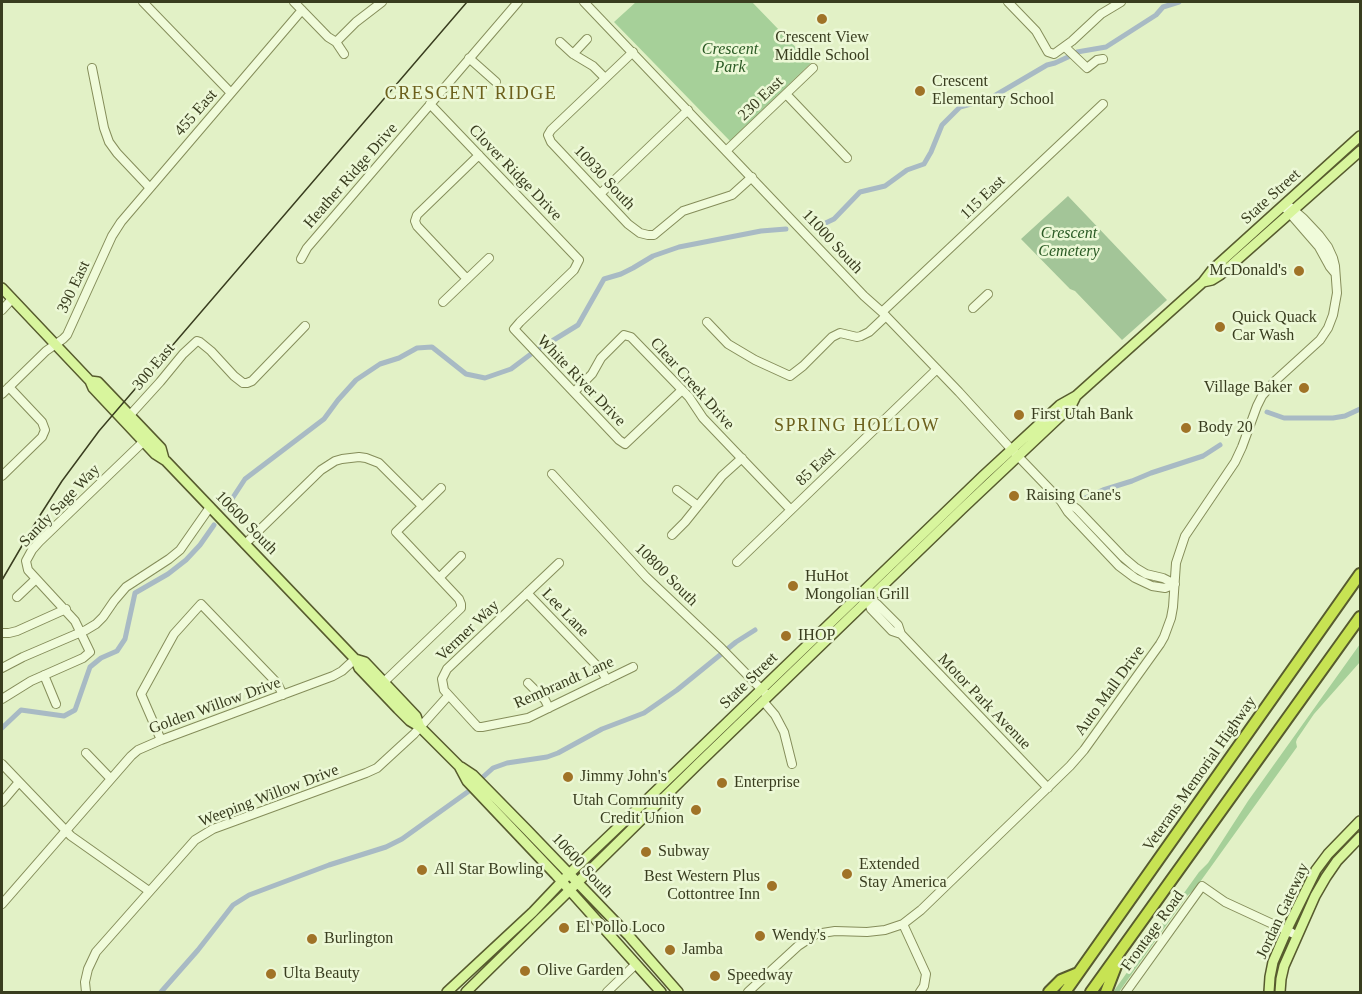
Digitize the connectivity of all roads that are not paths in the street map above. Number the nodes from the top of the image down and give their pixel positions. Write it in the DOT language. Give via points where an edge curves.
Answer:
graph roads {
  1 [pos="143,2"];
  2 [pos="294,2"];
  3 [pos="382,2"];
  4 [pos="518,2"];
  5 [pos="584,2"];
  6 [pos="1008,2"];
  7 [pos="1121,2"];
  8 [pos="302,10"];
  9 [pos="587,39"];
  10 [pos="336,42"];
  11 [pos="560,42"];
  12 [pos="1065,46"];
  13 [pos="633,52"];
  14 [pos="344,54"];
  15 [pos="573,54"];
  16 [pos="469,58"];
  17 [pos="1103,59"];
  18 [pos="92,68"];
  19 [pos="813,68"];
  20 [pos="605,78"];
  21 [pos="496,82"];
  22 [pos="231,93"];
  23 [pos="786,94"];
  24 [pos="430,104"];
  25 [pos="1103,104"];
  26 [pos="688,110"];
  27 [pos="1360,136"];
  28 [pos="1360,144"];
  29 [pos="727,150"];
  30 [pos="1360,151"];
  31 [pos="479,155"];
  32 [pos="847,158"];
  33 [pos="752,177"];
  34 [pos="150,188"];
  35 [pos="600,194"];
  36 [pos="1285,204"];
  37 [pos="1292,212"];
  38 [pos="112,236"];
  39 [pos="489,258"];
  40 [pos="301,259"];
  41 [pos="467,279"];
  42 [pos="1203,282"];
  43 [pos="2,288"];
  44 [pos="988,294"];
  45 [pos="12,299"];
  46 [pos="443,302"];
  47 [pos="973,308"];
  48 [pos="2,310"];
  49 [pos="884,314"];
  50 [pos="707,322"];
  51 [pos="305,326"];
  52 [pos="514,329"];
  53 [pos="56,345"];
  54 [pos="937,369"];
  55 [pos="90,381"];
  56 [pos="9,387"];
  57 [pos="682,390"];
  58 [pos="574,392"];
  59 [pos="2,394"];
  60 [pos="130,415"];
  61 [pos="143,442"];
  62 [pos="1015,453"];
  63 [pos="742,458"];
  64 [pos="164,459"];
  65 [pos="552,474"];
  66 [pos="2,476"];
  67 [pos="441,488"];
  68 [pos="677,490"];
  69 [pos="698,506"];
  70 [pos="210,507"];
  71 [pos="422,507"];
  72 [pos="791,510"];
  73 [pos="672,535"];
  74 [pos="245,544"];
  75 [pos="461,556"];
  76 [pos="737,562"];
  77 [pos="559,563"];
  78 [pos="1360,574"];
  79 [pos="439,578"];
  80 [pos="36,579"];
  81 [pos="1175,584"];
  82 [pos="527,593"];
  83 [pos="17,597"];
  84 [pos="868,599"];
  85 [pos="66,609"];
  86 [pos="1359,620"];
  87 [pos="81,632"];
  88 [pos="2,633"];
  89 [pos="355,659"];
  90 [pos="633,667"];
  91 [pos="2,668"];
  92 [pos="44,675"];
  93 [pos="607,680"];
  94 [pos="384,682"];
  95 [pos="528,683"];
  96 [pos="283,695"];
  97 [pos="448,696"];
  98 [pos="762,697"];
  99 [pos="2,699"];
  100 [pos="56,704"];
  101 [pos="549,708"];
  102 [pos="733,717"];
  103 [pos="420,727"];
  104 [pos="161,740"];
  105 [pos="86,753"];
  106 [pos="2,764"];
  107 [pos="792,764"];
  108 [pos="459,766"];
  109 [pos="111,779"];
  110 [pos="19,782"];
  111 [pos="680,782"];
  112 [pos="1048,788"];
  113 [pos="475,789"];
  114 [pos="2,801"];
  115 [pos="506,809"];
  116 [pos="1360,821"];
  117 [pos="66,830"];
  118 [pos="1360,837"];
  119 [pos="569,874"];
  120 [pos="562,882"];
  121 [pos="578,882"];
  122 [pos="569,890"];
  123 [pos="149,891"];
  124 [pos="2,904"];
  125 [pos="903,924"];
  126 [pos="1287,930"];
  127 [pos="1297,935"];
  128 [pos="1122,950"];
  129 [pos="636,964"];
  130 [pos="1078,972"];
  131 [pos="86,993"];
  132 [pos="447,993"];
  133 [pos="466,993"];
  134 [pos="607,993"];
  135 [pos="662,993"];
  136 [pos="678,993"];
  137 [pos="748,993"];
  138 [pos="920,993"];
  139 [pos="1049,993"];
  140 [pos="1065,993"];
  141 [pos="1090,993"];
  142 [pos="1107,993"];
  143 [pos="1126,993"];
  144 [pos="1269,993"];
  145 [pos="1281,993"];
  1 -- 22 [label="street"];
  2 -- 8 [label="street"];
  3 -- 10 [label="street"];
  4 -- 16 [label="street, Heather Ridge Drive"];
  5 -- 13 [label="street, 11000 South"];
  6 -- 12 [label="street" via="1036,31 1048,52 1054,54"];
  7 -- 12 [label="street"];
  8 -- 10 [label="street"];
  8 -- 22 [label="street, 455 East"];
  9 -- 15 [label="street"];
  10 -- 14 [label="street"];
  11 -- 15 [label="street"];
  12 -- 17 [label="street" via="1087,68"];
  13 -- 20 [label="street"];
  13 -- 26 [label="street, 11000 South"];
  15 -- 20 [label="street"];
  16 -- 21 [label="street"];
  16 -- 24 [label="street, Heather Ridge Drive"];
  18 -- 34 [label="street" via="107,137 114,150"];
  19 -- 23 [label="street, 230 East"];
  20 -- 35 [label="street, 10930 South" via="549,135 551,142"];
  22 -- 34 [label="street, 455 East"];
  23 -- 29 [label="street, 230 East"];
  23 -- 32 [label="street"];
  24 -- 31 [label="street, Clover Ridge Drive"];
  24 -- 40 [label="street, Heather Ridge Drive"];
  25 -- 49 [label="street, 115 East"];
  26 -- 29 [label="street, 11000 South"];
  26 -- 35 [label="street"];
  27 -- 36 [label="main road, State Street"];
  28 -- 30 [label="main road"];
  29 -- 33 [label="street, 11000 South"];
  30 -- 37 [label="main road, State Street"];
  31 -- 41 [label="street" via="414,221"];
  31 -- 52 [label="street, Clover Ridge Drive" via="579,260 574,270"];
  33 -- 35 [label="street, 10930 South" via="732,195 678,213 651,236 632,228"];
  33 -- 49 [label="street, 11000 South"];
  34 -- 38 [label="street, 455 East"];
  36 -- 37 [label="street, Auto Mall Drive"];
  36 -- 42 [label="main road, State Street"];
  37 -- 42 [label="main road, State Street" via="1220,275"];
  37 -- 81 [label="street, Auto Mall Drive" via="1324,241 1333,258 1337,300 1334,315 1316,345 1259,401 1235,462 1185,536 1176,563"];
  38 -- 53 [label="street, 390 East" via="67,335"];
  39 -- 41 [label="street"];
  41 -- 46 [label="street"];
  42 -- 62 [label="main road, State Street" via="1076,396 1060,405"];
  43 -- 45 [label="main road, 10600 South"];
  44 -- 47 [label="street"];
  45 -- 48 [label="street"];
  45 -- 53 [label="main road, 10600 South"];
  49 -- 50 [label="street, 115 East" via="861,336 840,333 832,337 790,376 728,344"];
  49 -- 54 [label="street, 11000 South"];
  51 -- 60 [label="street, 300 East" via="247,383 234,376 197,341"];
  52 -- 58 [label="street, White River Drive"];
  53 -- 55 [label="main road, 10600 South"];
  53 -- 56 [label="street, 390 East"];
  54 -- 62 [label="street, 11000 South"];
  54 -- 72 [label="street, 85 East"];
  55 -- 60 [label="main road, 10600 South" via="98,382"];
  55 -- 61 [label="main road, 10600 South"];
  56 -- 59 [label="street, 390 East"];
  56 -- 66 [label="street" via="45,430"];
  57 -- 58 [label="street, White River Drive" via="625,444"];
  57 -- 58 [label="street, Clear Creek Drive" via="633,338 624,335"];
  57 -- 63 [label="street, Clear Creek Drive"];
  60 -- 64 [label="main road, 10600 South" via="161,448"];
  61 -- 64 [label="main road, 10600 South"];
  61 -- 80 [label="street, Sandy Sage Way" via="32,550 26,566"];
  62 -- 81 [label="street, 11000 South" via="1130,575 1157,588"];
  62 -- 84 [label="main road, State Street"];
  62 -- 98 [label="main road, State Street" via="812,641"];
  63 -- 69 [label="street"];
  63 -- 72 [label="street, Clear Creek Drive"];
  64 -- 70 [label="main road, 10600 South"];
  65 -- 98 [label="street, 10800 South" via="646,577 725,652"];
  67 -- 71 [label="street"];
  68 -- 69 [label="street"];
  69 -- 73 [label="street"];
  70 -- 74 [label="main road, 10600 South"];
  70 -- 87 [label="street" via="180,550 131,583 99,621"];
  71 -- 74 [label="street" via="379,463 366,458 342,459 321,470"];
  71 -- 79 [label="street" via="396,532"];
  72 -- 76 [label="street, 85 East"];
  74 -- 89 [label="main road, 10600 South"];
  75 -- 79 [label="street"];
  77 -- 82 [label="street, Vermer Way"];
  78 -- 130 [label="highway, Veterans Memorial Highway"];
  79 -- 94 [label="street" via="459,598 461,608"];
  80 -- 83 [label="street"];
  80 -- 85 [label="street"];
  81 -- 112 [label="street, Auto Mall Drive" via="1164,637 1077,758"];
  82 -- 93 [label="street, Lee Lane"];
  82 -- 97 [label="street, Vermer Way" via="447,669 442,685"];
  84 -- 98 [label="main road, State Street"];
  84 -- 112 [label="street, Motor Park Avenue" via="871,609 892,631 901,634"];
  85 -- 87 [label="street"];
  85 -- 88 [label="street" via="17,631"];
  86 -- 128 [label="highway"];
  87 -- 91 [label="street"];
  87 -- 92 [label="street" via="90,652"];
  89 -- 94 [label="main road, 10600 South" via="365,662"];
  89 -- 96 [label="street, Golden Willow Drive" via="333,676"];
  89 -- 103 [label="main road, 10600 South" via="410,722"];
  90 -- 93 [label="street, Rembrandt Lane"];
  92 -- 99 [label="street"];
  92 -- 100 [label="street"];
  93 -- 101 [label="street, Rembrandt Lane"];
  94 -- 103 [label="main road, 10600 South" via="416,716"];
  95 -- 101 [label="street"];
  96 -- 104 [label="street, Golden Willow Drive"];
  96 -- 104 [label="street" via="277,683 201,604 174,634 141,694"];
  97 -- 101 [label="street, Rembrandt Lane" via="478,727 528,717"];
  97 -- 103 [label="street"];
  98 -- 102 [label="main road, State Street"];
  98 -- 107 [label="street, 10800 South" via="786,737"];
  98 -- 111 [label="main road, State Street"];
  102 -- 111 [label="main road" via="733,725"];
  102 -- 119 [label="main road, State Street"];
  103 -- 108 [label="main road, 10600 South"];
  103 -- 123 [label="street, Weeping Willow Drive" via="372,771 204,834 191,843"];
  104 -- 109 [label="street, Golden Willow Drive" via="138,750"];
  105 -- 109 [label="street"];
  106 -- 110 [label="street"];
  108 -- 113 [label="main road, 10600 South"];
  108 -- 115 [label="main road, 10600 South"];
  109 -- 117 [label="street, Golden Willow Drive"];
  110 -- 114 [label="street"];
  110 -- 117 [label="street"];
  111 -- 121 [label="main road, State Street"];
  112 -- 125 [label="street, Auto Mall Drive"];
  113 -- 115 [label="main road" via="500,809"];
  113 -- 120 [label="main road, 10600 South"];
  115 -- 119 [label="main road, 10600 South"];
  116 -- 126 [label="main road, Jordan Gateway" via="1316,870"];
  117 -- 123 [label="street"];
  117 -- 124 [label="street, Golden Willow Drive"];
  118 -- 127 [label="main road, Jordan Gateway" via="1326,877"];
  119 -- 120 [label="main road, State Street"];
  119 -- 121 [label="main road, 10600 South"];
  120 -- 122 [label="main road, 10600 South"];
  120 -- 132 [label="main road, State Street"];
  121 -- 122 [label="main road, State Street"];
  121 -- 136 [label="main road, 10600 South"];
  122 -- 129 [label="main road, 10600 South"];
  122 -- 133 [label="main road, State Street"];
  123 -- 131 [label="street, Weeping Willow Drive" via="93,958 86,975"];
  125 -- 137 [label="street, Auto Mall Drive" via="876,932 816,934"];
  125 -- 138 [label="street" via="926,974"];
  126 -- 127 [label="street"];
  126 -- 143 [label="street, Frontage Road" via="1225,902 1202,886"];
  126 -- 144 [label="main road, Jordan Gateway" via="1274,962"];
  127 -- 145 [label="main road, Jordan Gateway" via="1284,966"];
  128 -- 141 [label="highway"];
  128 -- 142 [label="highway"];
  129 -- 134 [label="street"];
  129 -- 135 [label="main road, 10600 South"];
  130 -- 139 [label="highway" via="1061,980"];
  130 -- 140 [label="highway, Veterans Memorial Highway"];
}
